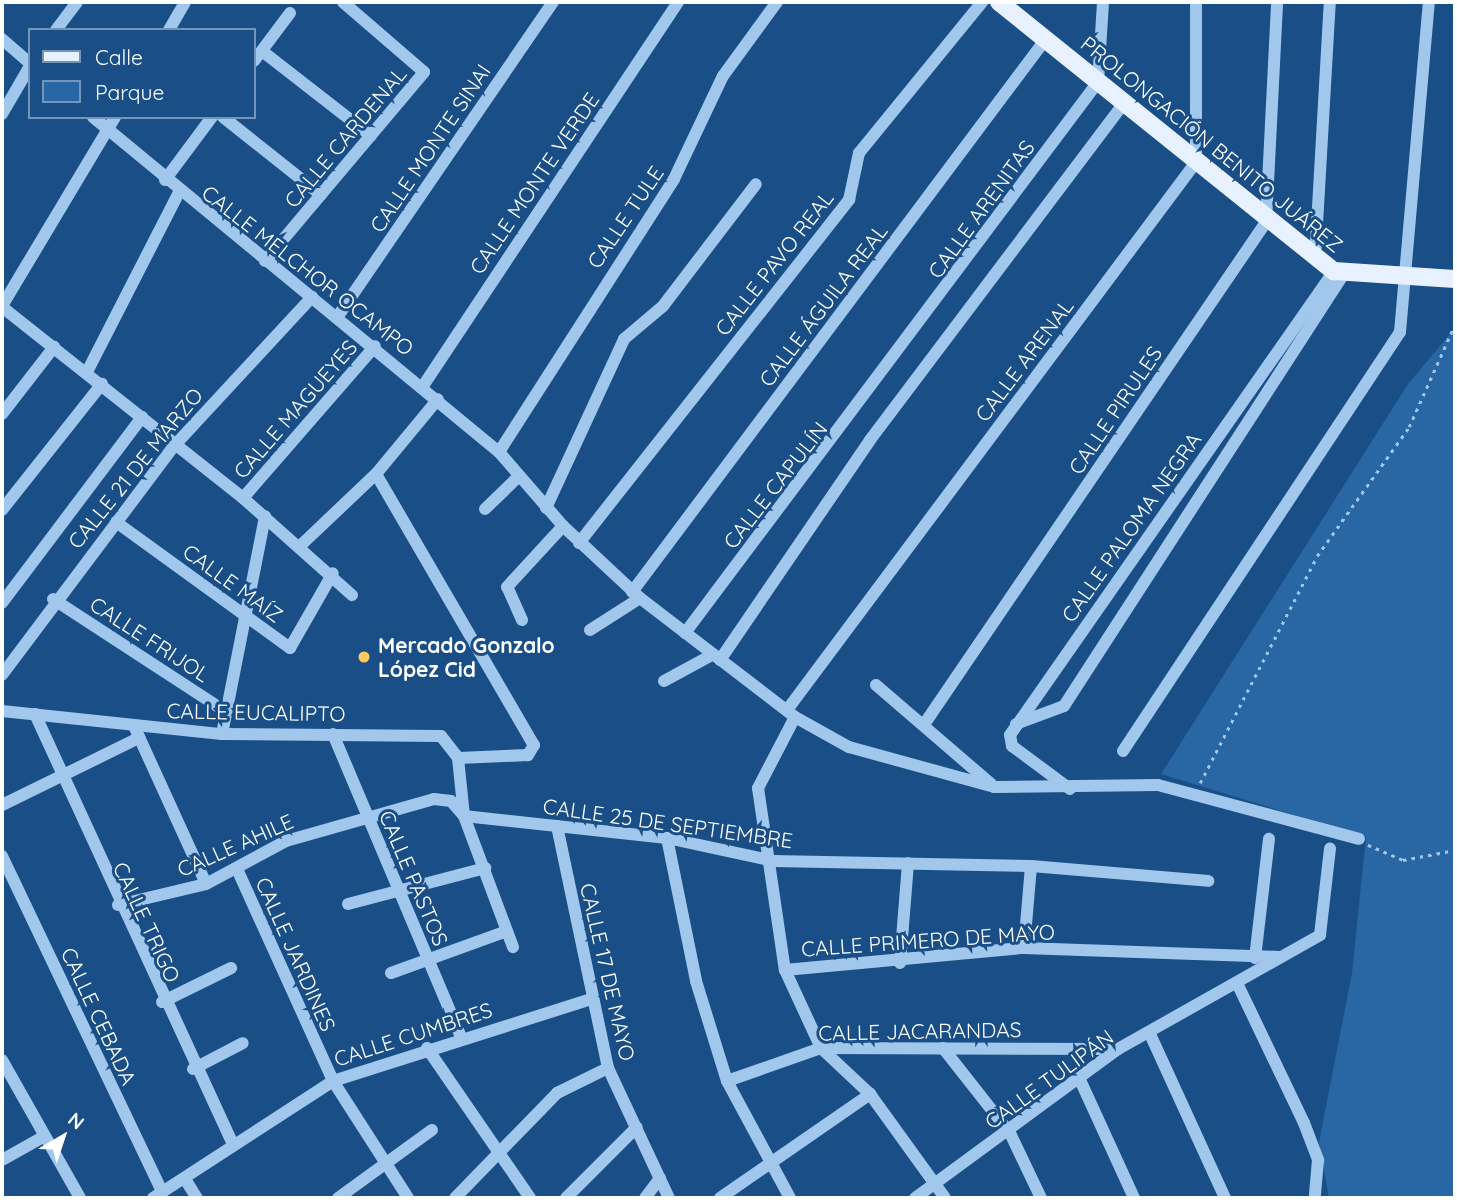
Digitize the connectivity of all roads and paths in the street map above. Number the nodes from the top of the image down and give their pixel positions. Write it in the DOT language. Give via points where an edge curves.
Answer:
graph roads {
  1 [pos="77,2"];
  2 [pos="186,2"];
  3 [pos="342,2"];
  4 [pos="553,2"];
  5 [pos="678,2"];
  6 [pos="777,2"];
  7 [pos="982,2"];
  8 [pos="1103,2"];
  9 [pos="1196,2"];
  10 [pos="1277,2"];
  11 [pos="1330,2"];
  12 [pos="1429,2"];
  13 [pos="1007,5"];
  14 [pos="290,13"];
  15 [pos="58,28"];
  16 [pos="170,28"];
  17 [pos="2,39"];
  18 [pos="1045,40"];
  19 [pos="258,56"];
  20 [pos="28,62"];
  21 [pos="28,68"];
  22 [pos="1098,82"];
  23 [pos="1123,104"];
  24 [pos="2,114"];
  25 [pos="95,119"];
  26 [pos="114,119"];
  27 [pos="211,119"];
  28 [pos="226,119"];
  29 [pos="107,130"];
  30 [pos="371,135"];
  31 [pos="1196,162"];
  32 [pos="165,180"];
  33 [pos="756,184"];
  34 [pos="179,192"];
  35 [pos="321,195"];
  36 [pos="1266,222"];
  37 [pos="1315,259"];
  38 [pos="265,261"];
  39 [pos="1339,272"];
  40 [pos="1407,279"];
  41 [pos="1455,279"];
  42 [pos="312,297"];
  43 [pos="2,307"];
  44 [pos="338,316"];
  45 [pos="1455,324"];
  46 [pos="375,346"];
  47 [pos="54,347"];
  48 [pos="896,359"];
  49 [pos="87,372"];
  50 [pos="102,384"];
  51 [pos="423,386"];
  52 [pos="438,399"];
  53 [pos="2,414"];
  54 [pos="142,417"];
  55 [pos="174,445"];
  56 [pos="499,452"];
  57 [pos="376,474"];
  58 [pos="519,476"];
  59 [pos="243,498"];
  60 [pos="546,508"];
  61 [pos="485,509"];
  62 [pos="2,510"];
  63 [pos="265,516"];
  64 [pos="116,522"];
  65 [pos="563,526"];
  66 [pos="579,543"];
  67 [pos="300,546"];
  68 [pos="333,573"];
  69 [pos="352,595"];
  70 [pos="636,595"];
  71 [pos="53,599"];
  72 [pos="2,603"];
  73 [pos="241,614"];
  74 [pos="522,620"];
  75 [pos="590,630"];
  76 [pos="685,634"];
  77 [pos="716,657"];
  78 [pos="2,675"];
  79 [pos="664,681"];
  80 [pos="876,685"];
  81 [pos="2,711"];
  82 [pos="225,711"];
  83 [pos="791,713"];
  84 [pos="35,714"];
  85 [pos="925,723"];
  86 [pos="1016,724"];
  87 [pos="137,733"];
  88 [pos="222,734"];
  89 [pos="333,734"];
  90 [pos="1123,751"];
  91 [pos="458,758"];
  92 [pos="58,775"];
  93 [pos="994,787"];
  94 [pos="1071,790"];
  95 [pos="1195,792"];
  96 [pos="2,805"];
  97 [pos="464,816"];
  98 [pos="367,818"];
  99 [pos="557,826"];
  100 [pos="667,838"];
  101 [pos="1269,839"];
  102 [pos="1359,839"];
  103 [pos="1330,849"];
  104 [pos="1455,850"];
  105 [pos="2,856"];
  106 [pos="773,861"];
  107 [pos="908,863"];
  108 [pos="1031,866"];
  109 [pos="485,867"];
  110 [pos="237,869"];
  111 [pos="1208,881"];
  112 [pos="206,884"];
  113 [pos="397,888"];
  114 [pos="348,904"];
  115 [pos="118,905"];
  116 [pos="507,931"];
  117 [pos="513,947"];
  118 [pos="1024,948"];
  119 [pos="1283,957"];
  120 [pos="1255,958"];
  121 [pos="428,961"];
  122 [pos="900,963"];
  123 [pos="230,968"];
  124 [pos="785,970"];
  125 [pos="391,973"];
  126 [pos="1237,983"];
  127 [pos="591,999"];
  128 [pos="162,1002"];
  129 [pos="1150,1034"];
  130 [pos="461,1037"];
  131 [pos="243,1043"];
  132 [pos="427,1048"];
  133 [pos="821,1048"];
  134 [pos="943,1048"];
  135 [pos="1118,1049"];
  136 [pos="4,1068"];
  137 [pos="608,1068"];
  138 [pos="193,1069"];
  139 [pos="332,1081"];
  140 [pos="727,1081"];
  141 [pos="1081,1082"];
  142 [pos="870,1094"];
  143 [pos="636,1127"];
  144 [pos="432,1130"];
  145 [pos="1010,1133"];
  146 [pos="45,1136"];
  147 [pos="233,1143"];
  148 [pos="499,1153"];
  149 [pos="2,1160"];
  150 [pos="773,1163"];
  151 [pos="386,1165"];
  152 [pos="185,1178"];
  153 [pos="660,1178"];
  154 [pos="937,1183"];
  155 [pos="158,1195"];
  156 [pos="80,1198"];
  157 [pos="197,1198"];
  158 [pos="338,1198"];
  159 [pos="408,1198"];
  160 [pos="455,1198"];
  161 [pos="530,1198"];
  162 [pos="566,1198"];
  163 [pos="645,1198"];
  164 [pos="669,1198"];
  165 [pos="720,1198"];
  166 [pos="790,1198"];
  167 [pos="915,1198"];
  168 [pos="945,1198"];
  169 [pos="1041,1198"];
  170 [pos="1134,1198"];
  171 [pos="1225,1198"];
  172 [pos="1315,1198"];
  1 -- 15 [label="street"];
  2 -- 16 [label="street"];
  3 -- 30 [label="street, CALLE CARDENAL" via="424,68"];
  4 -- 44 [label="street, CALLE MONTE SINAI"];
  5 -- 51 [label="street, CALLE MONTE VERDE"];
  6 -- 56 [label="street, CALLE TULE" via="736,54 674,180"];
  7 -- 66 [label="street, CALLE PAVO REAL" via="859,153 849,200"];
  8 -- 22 [label="street"];
  9 -- 31 [label="street"];
  10 -- 36 [label="street"];
  11 -- 37 [label="street"];
  12 -- 40 [label="street"];
  13 -- 18 [label="main road, PROLONGACIÓN BENITO JUÁREZ"];
  14 -- 19 [label="street"];
  17 -- 20 [label="street"];
  18 -- 22 [label="main road, PROLONGACIÓN BENITO JUÁREZ"];
  18 -- 70 [label="street, CALLE ÁGUILA REAL"];
  19 -- 30 [label="street"];
  21 -- 24 [label="street"];
  22 -- 23 [label="main road, PROLONGACIÓN BENITO JUÁREZ"];
  22 -- 48 [label="street, CALLE ARENITAS"];
  23 -- 31 [label="main road, PROLONGACIÓN BENITO JUÁREZ"];
  23 -- 77 [label="street" via="870,440"];
  25 -- 29 [label="street, CALLE MELCHOR OCAMPO"];
  26 -- 29 [label="street"];
  27 -- 32 [label="street"];
  28 -- 35 [label="street"];
  29 -- 32 [label="street, CALLE MELCHOR OCAMPO"];
  29 -- 43 [label="street"];
  30 -- 35 [label="street, CALLE CARDENAL"];
  31 -- 36 [label="main road, PROLONGACIÓN BENITO JUÁREZ"];
  31 -- 83 [label="street, CALLE ARENAL"];
  32 -- 34 [label="street, CALLE MELCHOR OCAMPO"];
  33 -- 60 [label="street" via="663,306 630,330"];
  34 -- 38 [label="street, CALLE MELCHOR OCAMPO"];
  34 -- 49 [label="street"];
  35 -- 38 [label="street, CALLE CARDENAL"];
  36 -- 37 [label="main road, PROLONGACIÓN BENITO JUÁREZ"];
  36 -- 85 [label="street, CALLE PIRULES"];
  37 -- 39 [label="main road, PROLONGACIÓN BENITO JUÁREZ"];
  38 -- 42 [label="street, CALLE MELCHOR OCAMPO"];
  39 -- 40 [label="main road, PROLONGACIÓN BENITO JUÁREZ"];
  39 -- 86 [label="street, CALLE PALOMA NEGRA"];
  39 -- 86 [label="street" via="1064,706"];
  40 -- 41 [label="main road, PROLONGACIÓN BENITO JUÁREZ"];
  40 -- 90 [label="street" via="1400,332"];
  42 -- 44 [label="street, CALLE MELCHOR OCAMPO"];
  42 -- 55 [label="street, CALLE 21 DE MARZO"];
  43 -- 47 [label="street"];
  44 -- 46 [label="street, CALLE MELCHOR OCAMPO"];
  45 -- 95 [label="path" via="1409,427 1317,556"];
  46 -- 51 [label="street, CALLE MELCHOR OCAMPO"];
  46 -- 59 [label="street, CALLE MAGUEYES"];
  47 -- 49 [label="street"];
  47 -- 53 [label="street"];
  48 -- 76 [label="street, CALLE CAPULÍN"];
  49 -- 50 [label="street"];
  50 -- 54 [label="street"];
  50 -- 62 [label="street"];
  51 -- 52 [label="street, CALLE MELCHOR OCAMPO"];
  52 -- 56 [label="street, CALLE MELCHOR OCAMPO"];
  52 -- 57 [label="street"];
  54 -- 55 [label="street"];
  54 -- 72 [label="street"];
  55 -- 59 [label="street"];
  55 -- 64 [label="street, CALLE 21 DE MARZO"];
  56 -- 58 [label="street, CALLE MELCHOR OCAMPO"];
  57 -- 67 [label="street"];
  57 -- 91 [label="street" via="535,750"];
  58 -- 60 [label="street, CALLE MELCHOR OCAMPO"];
  58 -- 61 [label="street"];
  59 -- 63 [label="street"];
  60 -- 65 [label="street, CALLE MELCHOR OCAMPO"];
  63 -- 67 [label="street"];
  63 -- 73 [label="street"];
  64 -- 71 [label="street, CALLE 21 DE MARZO"];
  64 -- 73 [label="street, CALLE MAÍZ"];
  65 -- 66 [label="street, CALLE MELCHOR OCAMPO"];
  65 -- 74 [label="street" via="507,587"];
  66 -- 70 [label="street, CALLE MELCHOR OCAMPO"];
  67 -- 68 [label="street"];
  68 -- 69 [label="street"];
  68 -- 73 [label="street, CALLE MAÍZ" via="292,648"];
  70 -- 75 [label="street"];
  70 -- 76 [label="street, CALLE MELCHOR OCAMPO"];
  71 -- 78 [label="street, CALLE 21 DE MARZO"];
  71 -- 82 [label="street, CALLE FRIJOL"];
  73 -- 82 [label="street"];
  76 -- 77 [label="street, CALLE MELCHOR OCAMPO"];
  77 -- 79 [label="street"];
  77 -- 83 [label="street, CALLE MELCHOR OCAMPO"];
  80 -- 85 [label="street"];
  81 -- 84 [label="street"];
  82 -- 88 [label="street"];
  83 -- 93 [label="street, CALLE MELCHOR OCAMPO" via="849,747"];
  83 -- 106 [label="street, CALLE ARENAL" via="758,788"];
  84 -- 87 [label="street"];
  84 -- 92 [label="street, CALLE TRIGO"];
  85 -- 93 [label="street"];
  86 -- 94 [label="street" via="1010,743"];
  87 -- 88 [label="street, CALLE EUCALIPTO"];
  87 -- 92 [label="street"];
  87 -- 112 [label="street, CALLE EUCALIPTO"];
  88 -- 89 [label="street, CALLE EUCALIPTO"];
  89 -- 91 [label="street, CALLE EUCALIPTO" via="441,736"];
  89 -- 98 [label="street, CALLE PASTOS"];
  91 -- 97 [label="street"];
  92 -- 96 [label="street"];
  92 -- 115 [label="street, CALLE TRIGO"];
  93 -- 94 [label="street, CALLE MELCHOR OCAMPO"];
  94 -- 95 [label="street, CALLE MELCHOR OCAMPO" via="1158,785"];
  95 -- 102 [label="street, CALLE MELCHOR OCAMPO"];
  97 -- 98 [label="street, CALLE AHILE" via="443,798"];
  97 -- 99 [label="street, CALLE 25 DE SEPTIEMBRE"];
  97 -- 109 [label="street"];
  98 -- 110 [label="street, CALLE AHILE" via="286,841"];
  98 -- 113 [label="street, CALLE PASTOS"];
  99 -- 100 [label="street, CALLE 25 DE SEPTIEMBRE"];
  99 -- 127 [label="street, CALLE 17 DE MAYO"];
  100 -- 106 [label="street, CALLE 25 DE SEPTIEMBRE"];
  100 -- 140 [label="street" via="696,981"];
  101 -- 120 [label="street"];
  102 -- 104 [label="path" via="1403,860"];
  103 -- 119 [label="street, CALLE TULIPÁN" via="1321,933"];
  105 -- 155 [label="street, CALLE CEBADA"];
  106 -- 107 [label="street, CALLE 25 DE SEPTIEMBRE"];
  106 -- 124 [label="street, CALLE ARENAL"];
  107 -- 108 [label="street, CALLE 25 DE SEPTIEMBRE"];
  107 -- 122 [label="street"];
  108 -- 111 [label="street, CALLE 25 DE SEPTIEMBRE"];
  108 -- 118 [label="street"];
  109 -- 113 [label="street"];
  109 -- 116 [label="street"];
  110 -- 112 [label="street, CALLE AHILE"];
  110 -- 139 [label="street, CALLE JARDINES"];
  112 -- 115 [label="street, CALLE AHILE"];
  113 -- 114 [label="street"];
  113 -- 121 [label="street, CALLE PASTOS"];
  115 -- 128 [label="street, CALLE TRIGO"];
  116 -- 117 [label="street"];
  116 -- 121 [label="street"];
  118 -- 120 [label="street, CALLE PRIMERO DE MAYO"];
  118 -- 122 [label="street, CALLE PRIMERO DE MAYO"];
  119 -- 120 [label="street, CALLE PRIMERO DE MAYO"];
  119 -- 126 [label="street, CALLE TULIPÁN"];
  121 -- 125 [label="street"];
  121 -- 130 [label="street, CALLE PASTOS"];
  122 -- 124 [label="street, CALLE PRIMERO DE MAYO"];
  123 -- 128 [label="street"];
  124 -- 133 [label="street, CALLE ARENAL"];
  126 -- 129 [label="street, CALLE TULIPÁN"];
  126 -- 172 [label="street" via="1318,1160"];
  127 -- 130 [label="street, CALLE CUMBRES"];
  127 -- 137 [label="street, CALLE 17 DE MAYO"];
  128 -- 138 [label="street, CALLE TRIGO"];
  129 -- 135 [label="street, CALLE TULIPÁN"];
  129 -- 171 [label="street"];
  130 -- 132 [label="street, CALLE CUMBRES"];
  131 -- 138 [label="street"];
  132 -- 139 [label="street, CALLE CUMBRES"];
  132 -- 148 [label="street"];
  133 -- 134 [label="street, CALLE JACARANDAS"];
  133 -- 140 [label="street, CALLE JACARANDAS"];
  133 -- 142 [label="street"];
  134 -- 135 [label="street, CALLE JACARANDAS"];
  134 -- 145 [label="street"];
  135 -- 141 [label="street, CALLE TULIPÁN"];
  136 -- 146 [label="street"];
  137 -- 143 [label="street, CALLE 17 DE MAYO"];
  137 -- 148 [label="street" via="557,1093"];
  138 -- 147 [label="street, CALLE TRIGO"];
  139 -- 147 [label="street, CALLE CUMBRES"];
  139 -- 151 [label="street, CALLE JARDINES"];
  140 -- 150 [label="street"];
  141 -- 145 [label="street, CALLE TULIPÁN"];
  141 -- 170 [label="street"];
  142 -- 150 [label="street"];
  142 -- 154 [label="street"];
  143 -- 153 [label="street, CALLE 17 DE MAYO"];
  143 -- 162 [label="street"];
  144 -- 151 [label="street"];
  145 -- 154 [label="street, CALLE TULIPÁN"];
  145 -- 169 [label="street"];
  146 -- 149 [label="street"];
  146 -- 156 [label="street"];
  147 -- 152 [label="street, CALLE CUMBRES"];
  148 -- 160 [label="street"];
  148 -- 161 [label="street"];
  150 -- 165 [label="street"];
  150 -- 166 [label="street"];
  151 -- 158 [label="street"];
  151 -- 159 [label="street, CALLE JARDINES"];
  152 -- 155 [label="street, CALLE CUMBRES"];
  152 -- 157 [label="street"];
  153 -- 163 [label="street"];
  153 -- 164 [label="street, CALLE 17 DE MAYO"];
  154 -- 167 [label="street, CALLE TULIPÁN"];
  154 -- 168 [label="street"];
}
